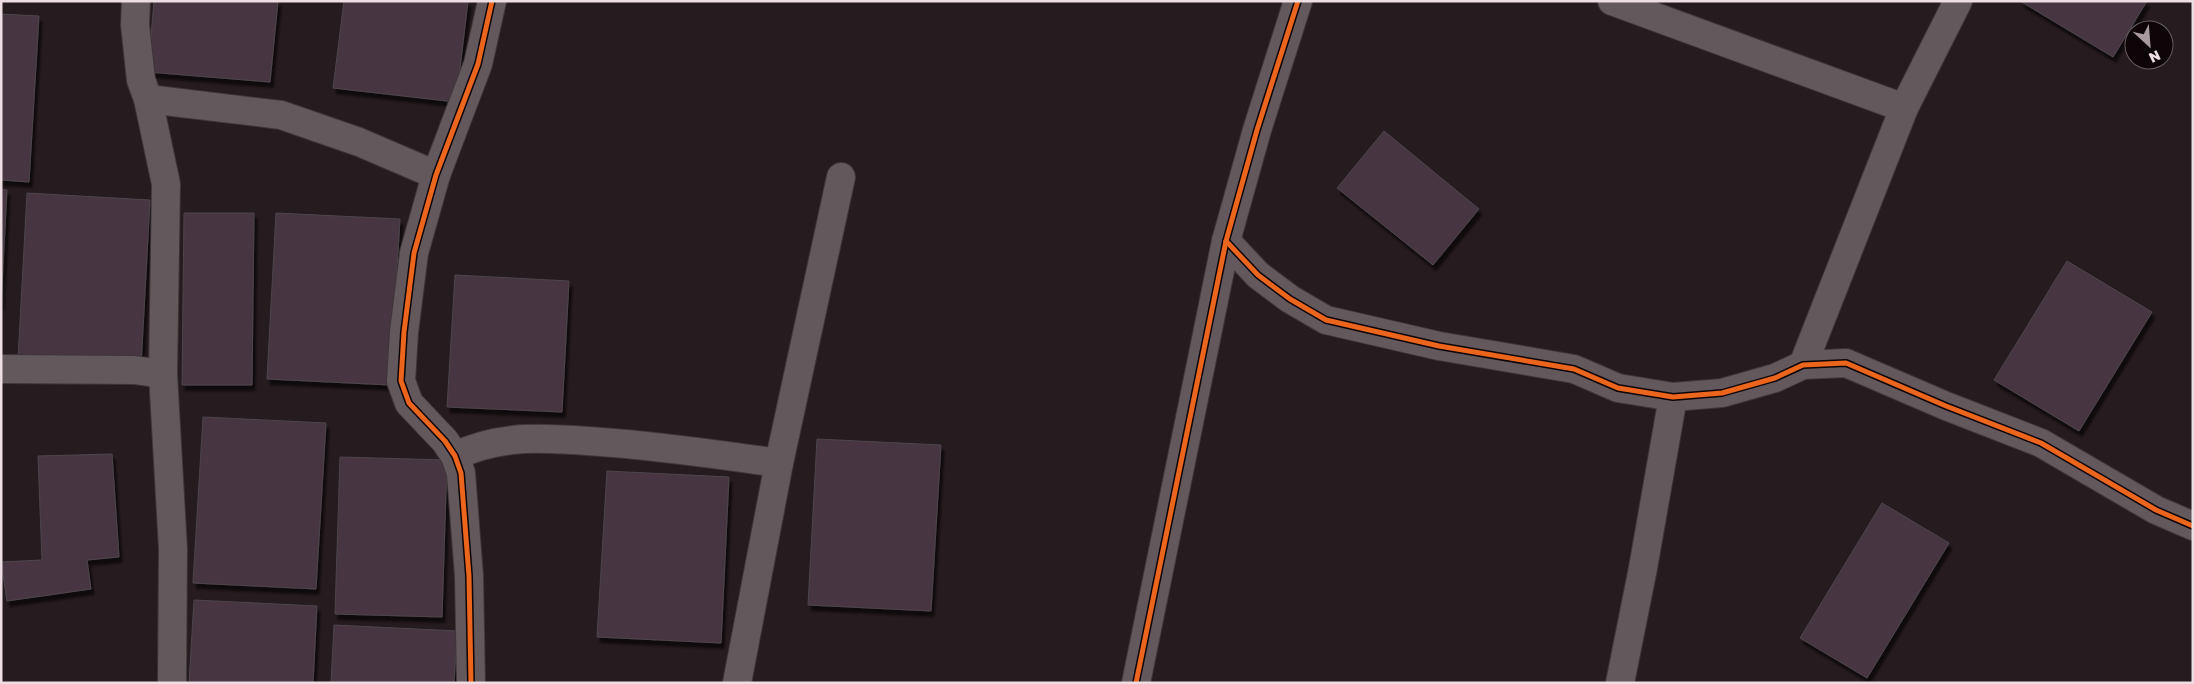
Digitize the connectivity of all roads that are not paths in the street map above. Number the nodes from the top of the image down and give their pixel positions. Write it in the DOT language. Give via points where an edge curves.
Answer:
graph roads {
  1 [pos="136,1"];
  2 [pos="492,1"];
  3 [pos="1298,1"];
  4 [pos="1612,1"];
  5 [pos="1958,1"];
  6 [pos="148,99"];
  7 [pos="1904,108"];
  8 [pos="436,175"];
  9 [pos="841,177"];
  10 [pos="1226,241"];
  11 [pos="1803,365"];
  12 [pos="1,369"];
  13 [pos="163,374"];
  14 [pos="1673,397"];
  15 [pos="456,456"];
  16 [pos="779,463"];
  17 [pos="2193,526"];
  18 [pos="172,683"];
  19 [pos="471,683"];
  20 [pos="736,683"];
  21 [pos="1136,683"];
  22 [pos="1620,683"];
  1 -- 6 [label="street" via="140,71"];
  2 -- 8 [label="street" via="478,64"];
  3 -- 10 [label="street" via="1256,130"];
  4 -- 7 [label="street"];
  5 -- 7 [label="street"];
  6 -- 8 [label="street" via="280,115 360,142"];
  6 -- 13 [label="street" via="166,184"];
  7 -- 11 [label="street"];
  8 -- 15 [label="street" via="414,253 401,381 409,403"];
  9 -- 16 [label="street"];
  10 -- 14 [label="street" via="1258,275 1326,320 1439,346 1574,369 1618,388"];
  10 -- 21 [label="street"];
  11 -- 14 [label="street" via="1776,378 1722,393"];
  11 -- 17 [label="street" via="1846,363 2041,443 2156,510"];
  12 -- 13 [label="street" via="134,370"];
  13 -- 18 [label="street" via="173,549"];
  14 -- 22 [label="street"];
  15 -- 16 [label="street" via="477,446 540,438 659,446"];
  15 -- 19 [label="street" via="461,473 469,576"];
  16 -- 20 [label="street"];
}
